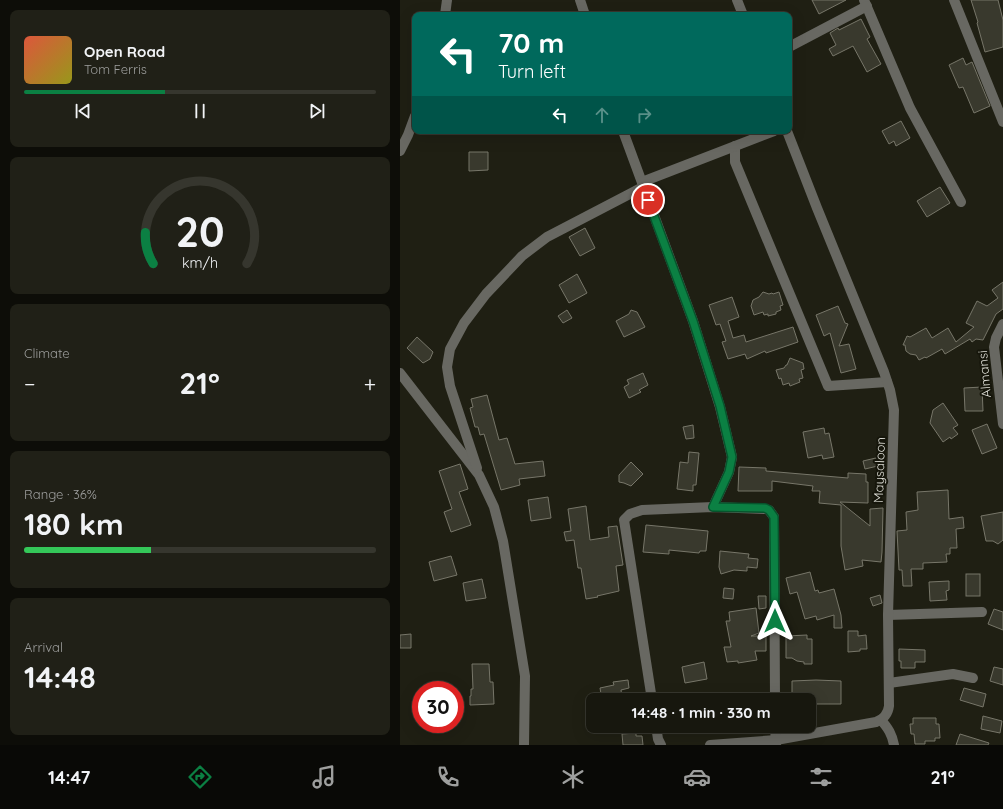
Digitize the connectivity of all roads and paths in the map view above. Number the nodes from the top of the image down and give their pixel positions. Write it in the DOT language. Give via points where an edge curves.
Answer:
graph roads {
  1 [pos="447,0"];
  2 [pos="580,0"];
  3 [pos="737,0"];
  4 [pos="954,0"];
  5 [pos="866,3"];
  6 [pos="445,12"];
  7 [pos="584,12"];
  8 [pos="742,12"];
  9 [pos="792,44"];
  10 [pos="1003,122"];
  11 [pos="412,124"];
  12 [pos="625,134"];
  13 [pos="766,134"];
  14 [pos="788,134"];
  15 [pos="735,146"];
  16 [pos="400,151"];
  17 [pos="643,185"];
  18 [pos="961,202"];
  19 [pos="1003,324"];
  20 [pos="400,373"];
  21 [pos="887,382"];
  22 [pos="1002,406"];
  23 [pos="1003,424"];
  24 [pos="479,475"];
  25 [pos="713,507"];
  26 [pos="982,612"];
  27 [pos="888,615"];
  28 [pos="973,678"];
  29 [pos="889,683"];
  30 [pos="651,693"];
  31 [pos="775,693"];
  32 [pos="881,720"];
  33 [pos="658,733"];
  34 [pos="776,742"];
  35 [pos="524,745"];
  36 [pos="661,745"];
  37 [pos="710,745"];
  38 [pos="894,745"];
  1 -- 6 [label="street"];
  2 -- 7 [label="street"];
  3 -- 8 [label="street"];
  4 -- 10 [label="street"];
  5 -- 9 [label="street"];
  5 -- 18 [label="street" via="910,108"];
  11 -- 16 [label="street"];
  12 -- 17 [label="street"];
  13 -- 15 [label="street"];
  14 -- 21 [label="street, Maysaloon"];
  15 -- 17 [label="street"];
  15 -- 21 [label="street" via="735,162 828,386"];
  17 -- 24 [label="street" via="547,237 522,256 486,294 460,330 450,349 447,367 450,386"];
  17 -- 25 [label="street" via="693,321 720,406 732,457 729,472"];
  19 -- 22 [label="street, Almansi" via="994,347"];
  20 -- 24 [label="street"];
  21 -- 27 [label="street, Maysaloon" via="894,410"];
  22 -- 23 [label="street, Almansi"];
  24 -- 35 [label="street" via="494,507 503,541 518,628 525,676"];
  25 -- 30 [label="street" via="642,510 630,514 624,520"];
  25 -- 31 [label="street" via="765,508 772,513"];
  26 -- 27 [label="street"];
  27 -- 29 [label="street, Maysaloon"];
  28 -- 29 [label="street" via="953,674"];
  29 -- 32 [label="street, Maysaloon" via="889,709"];
  32 -- 34 [label="street"];
  32 -- 38 [label="street" via="888,728"];
  33 -- 36 [label="street"];
  34 -- 37 [label="street"];
}
